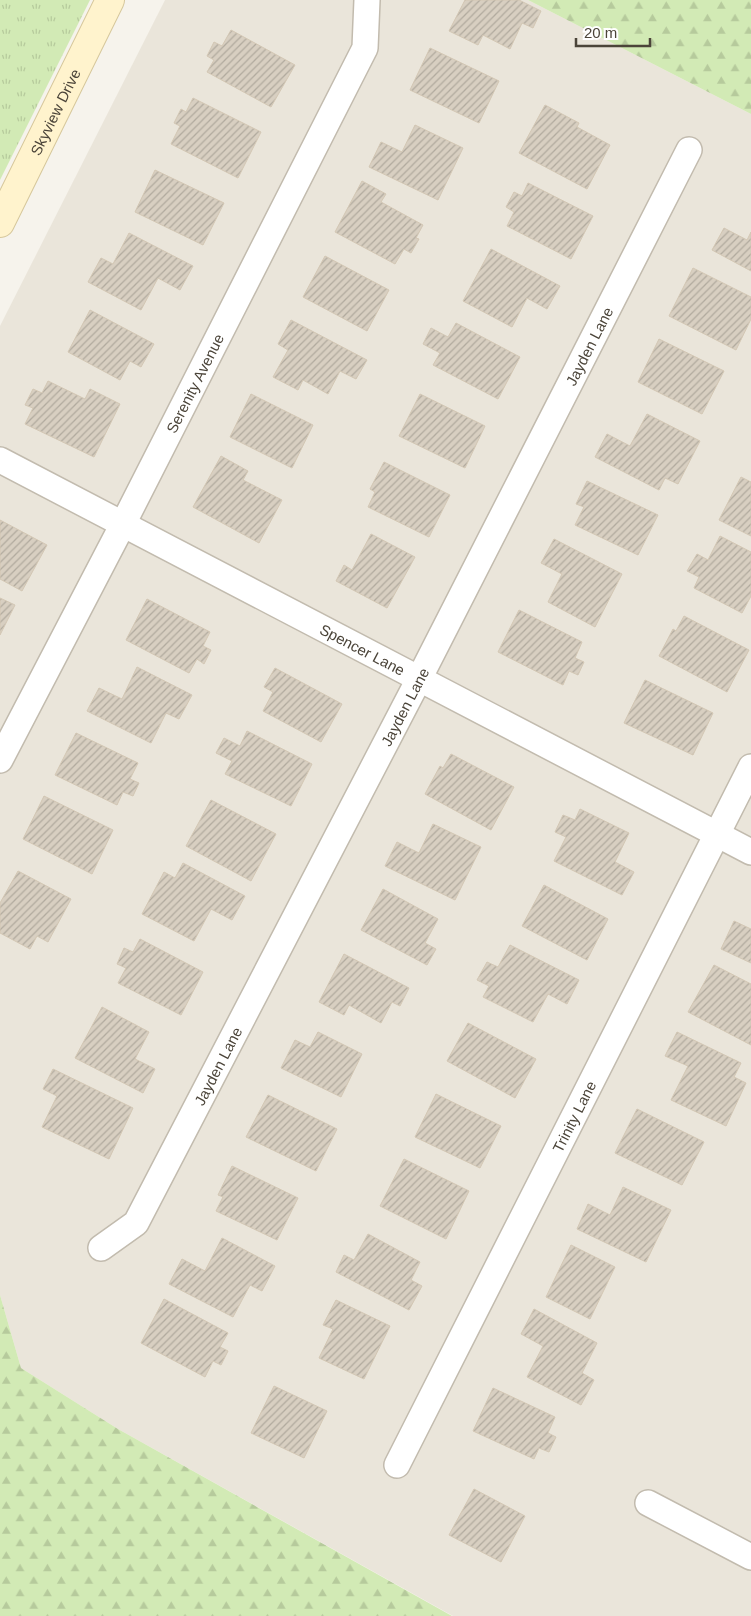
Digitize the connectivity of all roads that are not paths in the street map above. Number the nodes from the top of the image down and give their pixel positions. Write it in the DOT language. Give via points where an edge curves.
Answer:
graph roads {
  1 [pos="110,0"];
  2 [pos="367,0"];
  3 [pos="689,150"];
  4 [pos="0,223"];
  5 [pos="0,460"];
  6 [pos="122,524"];
  7 [pos="419,679"];
  8 [pos="0,760"];
  9 [pos="751,767"];
  10 [pos="716,834"];
  11 [pos="751,852"];
  12 [pos="101,1248"];
  13 [pos="397,1465"];
  14 [pos="648,1503"];
  15 [pos="751,1557"];
  1 -- 4 [label="street, Skyview Drive"];
  2 -- 6 [label="street, Serenity Avenue" via="365,48"];
  3 -- 7 [label="street, Jayden Lane"];
  5 -- 6 [label="street, Spencer Lane"];
  6 -- 7 [label="street, Spencer Lane"];
  6 -- 8 [label="street, Serenity Avenue"];
  7 -- 10 [label="street, Spencer Lane"];
  7 -- 12 [label="street, Jayden Lane" via="136,1223"];
  9 -- 10 [label="street, Trinity Lane"];
  10 -- 11 [label="street, Spencer Lane"];
  10 -- 13 [label="street, Trinity Lane"];
  14 -- 15 [label="street"];
}
